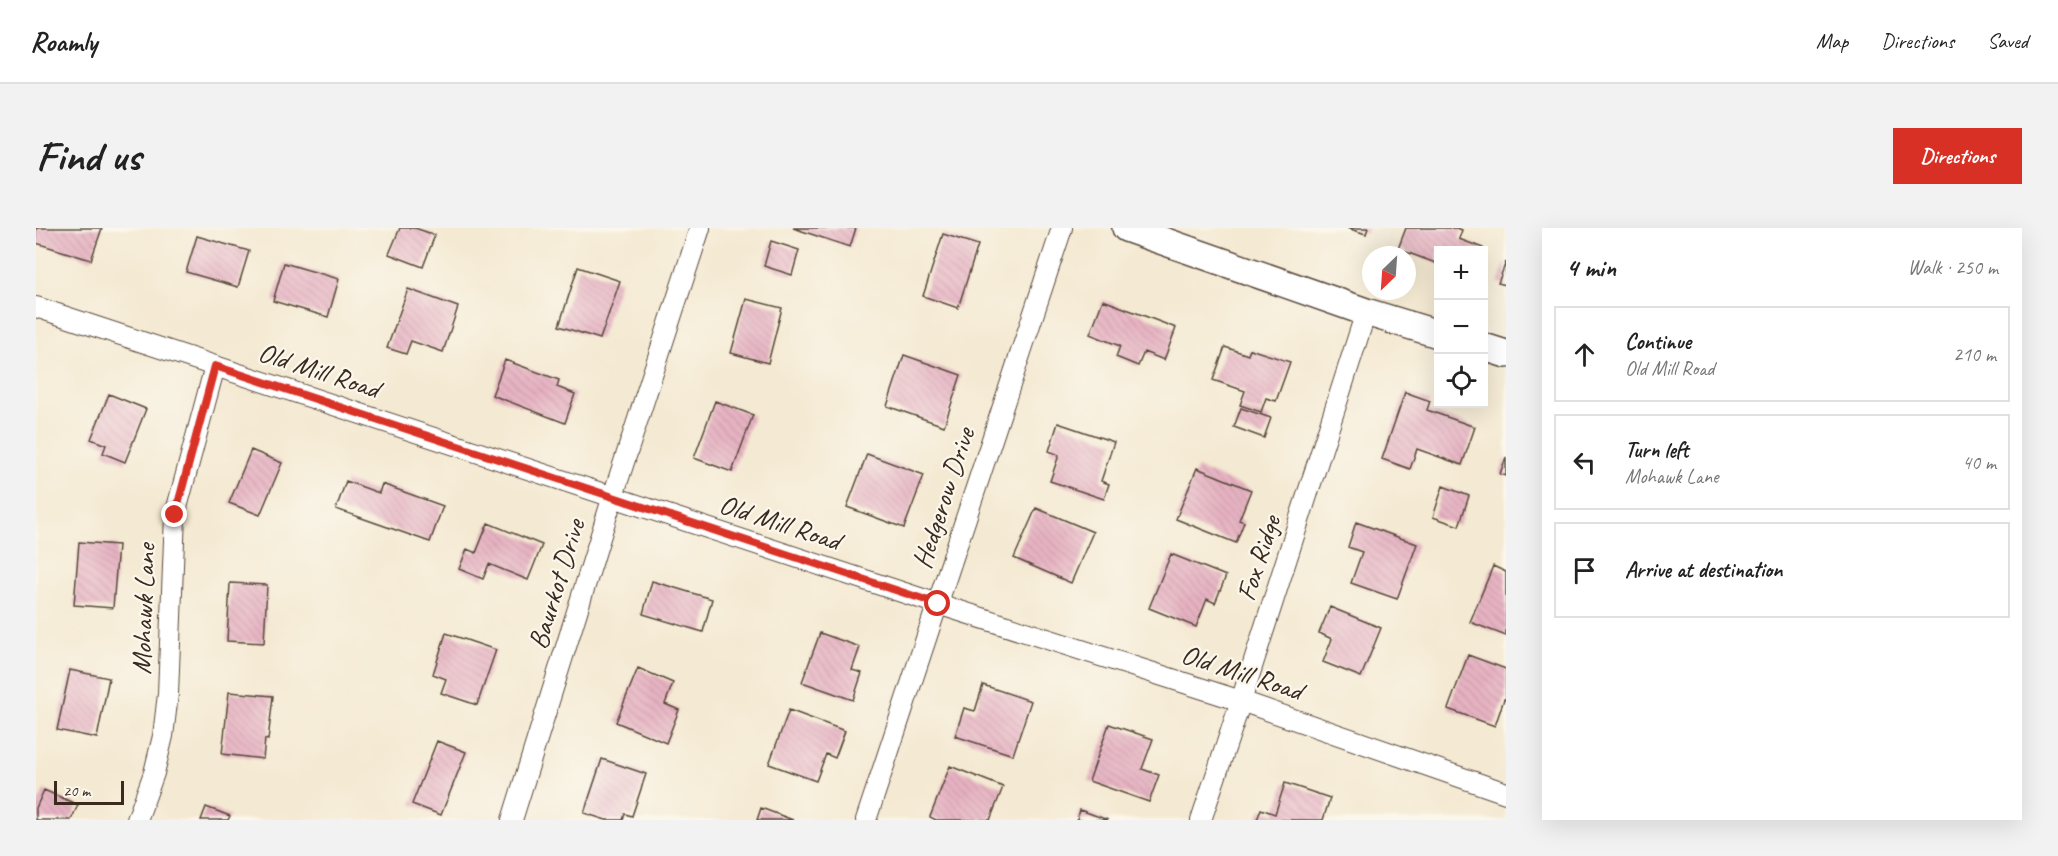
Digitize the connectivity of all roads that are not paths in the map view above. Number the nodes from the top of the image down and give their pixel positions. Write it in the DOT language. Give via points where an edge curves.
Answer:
graph roads {
  1 [pos="700,228"];
  2 [pos="1062,228"];
  3 [pos="1126,228"];
  4 [pos="36,307"];
  5 [pos="1366,312"];
  6 [pos="1434,333"];
  7 [pos="1488,348"];
  8 [pos="1506,354"];
  9 [pos="215,366"];
  10 [pos="613,496"];
  11 [pos="938,604"];
  12 [pos="1242,701"];
  13 [pos="1506,792"];
  14 [pos="137,820"];
  15 [pos="512,820"];
  16 [pos="866,820"];
  17 [pos="1201,820"];
  1 -- 10 [label="street, Baurkot Drive"];
  2 -- 11 [label="street, Hedgerow Drive"];
  3 -- 5 [label="street"];
  4 -- 9 [label="street, Old Mill Road"];
  5 -- 6 [label="street"];
  5 -- 12 [label="street, Fox Ridge"];
  7 -- 8 [label="street"];
  9 -- 10 [label="street, Old Mill Road"];
  9 -- 14 [label="street, Mohawk Lane" via="175,515 163,736"];
  10 -- 11 [label="street, Old Mill Road"];
  10 -- 15 [label="street, Baurkot Drive"];
  11 -- 12 [label="street, Old Mill Road"];
  11 -- 16 [label="street, Hedgerow Drive"];
  12 -- 13 [label="street, Old Mill Road"];
  12 -- 17 [label="street, Fox Ridge"];
}
